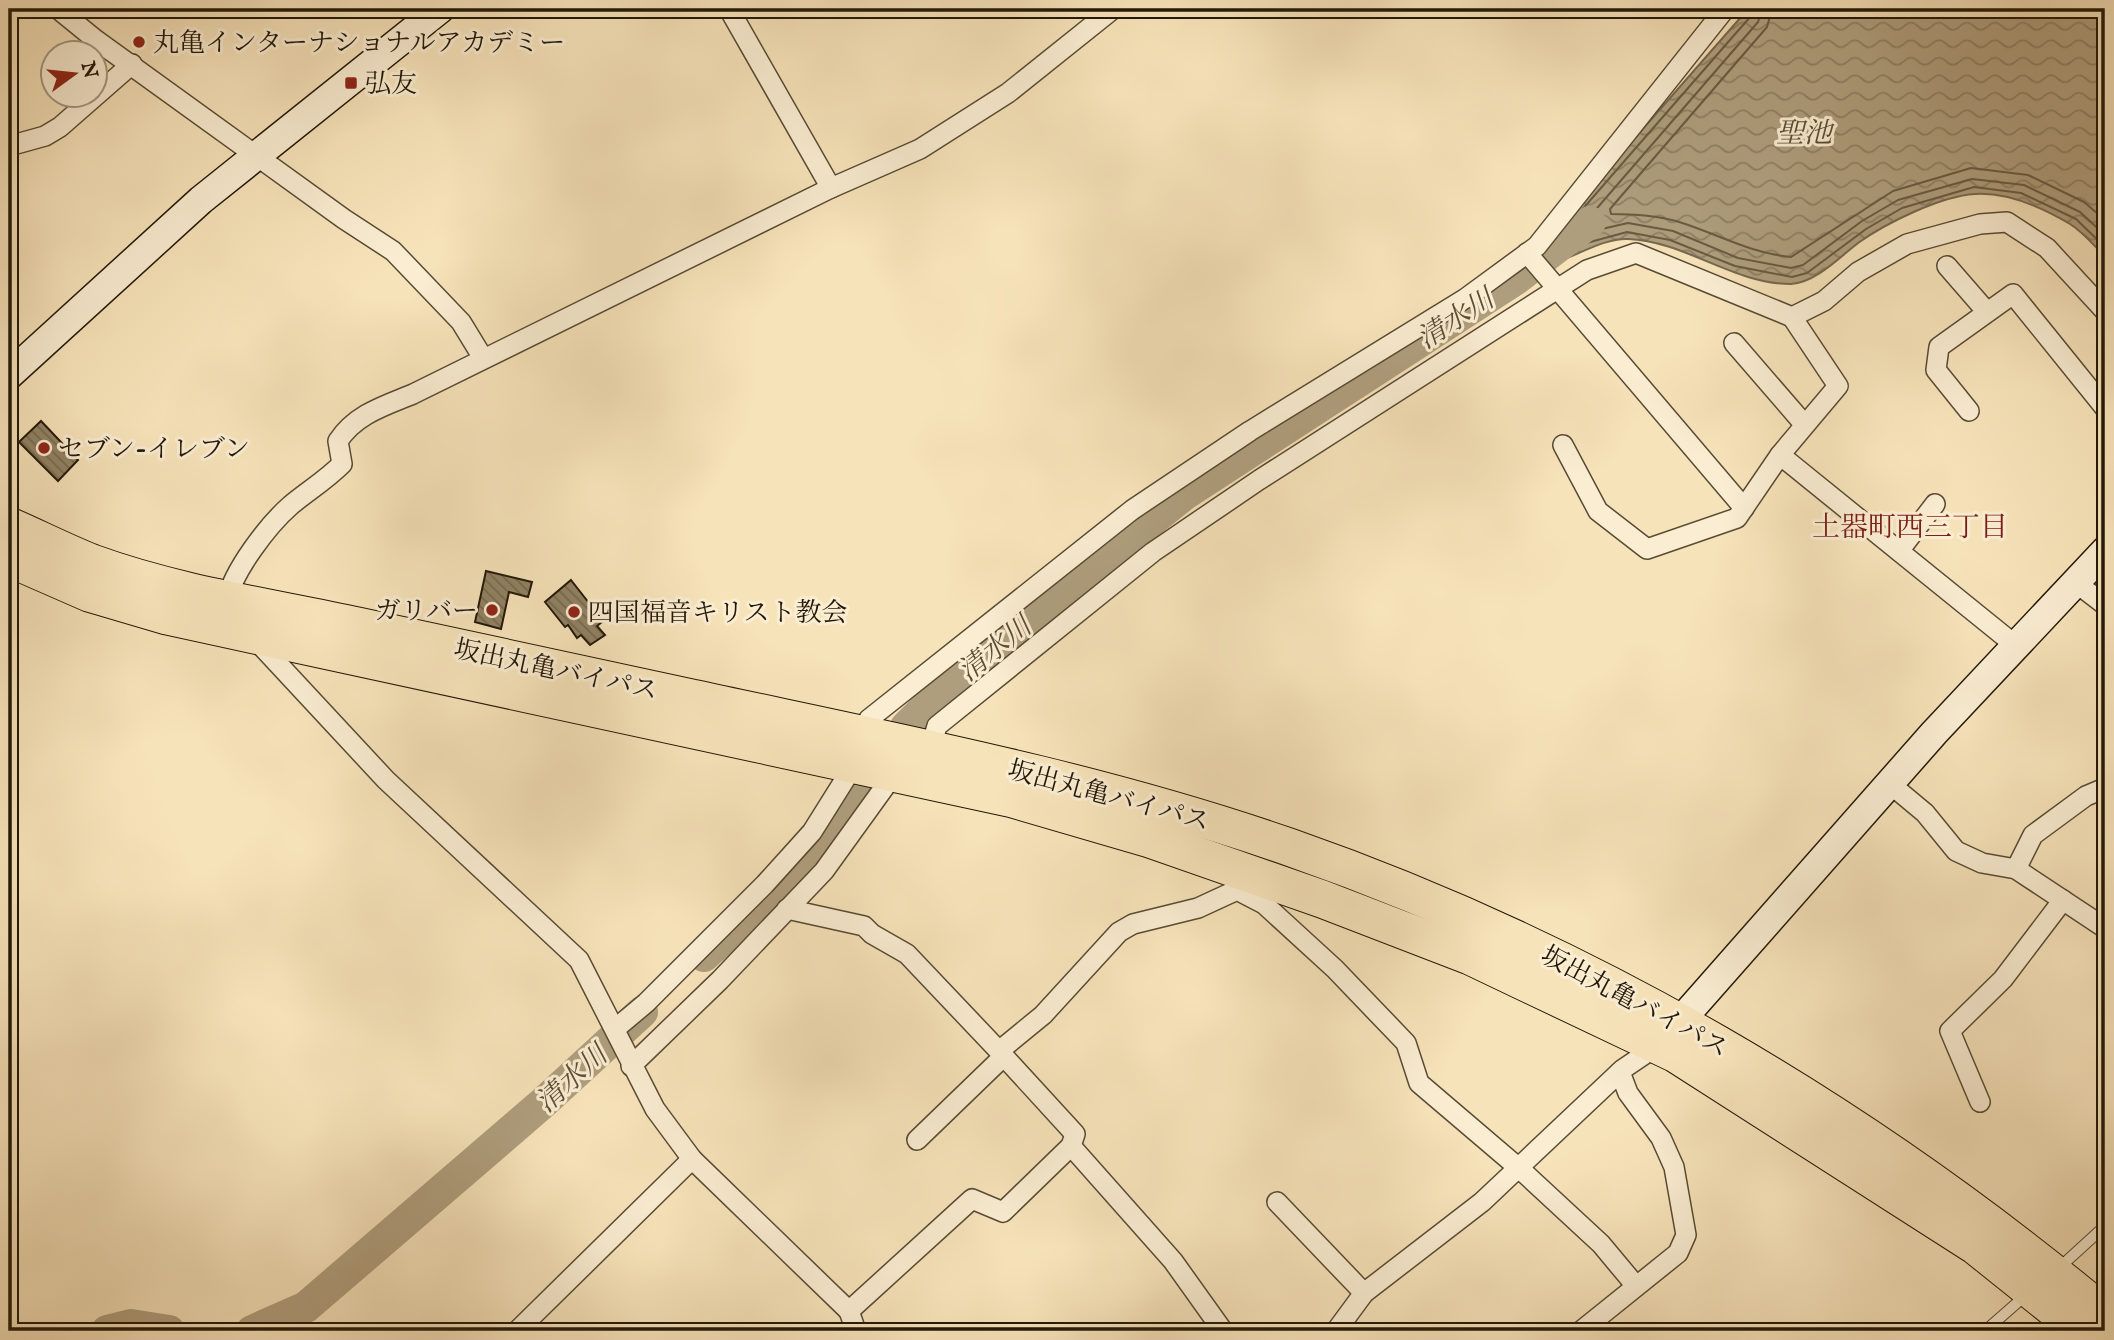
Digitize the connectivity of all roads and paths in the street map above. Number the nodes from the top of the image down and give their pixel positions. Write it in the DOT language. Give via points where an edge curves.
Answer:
graph roads {
  1 [pos="58,9"];
  2 [pos="729,9"];
  3 [pos="1113,9"];
  4 [pos="1725,9"];
  5 [pos="426,13"];
  6 [pos="132,64"];
  7 [pos="9,146"];
  8 [pos="256,154"];
  9 [pos="831,188"];
  10 [pos="1527,253"];
  11 [pos="1947,266"];
  12 [pos="1558,289"];
  13 [pos="2105,311"];
  14 [pos="1987,312"];
  15 [pos="1792,317"];
  16 [pos="1734,343"];
  17 [pos="483,358"];
  18 [pos="9,375"];
  19 [pos="2105,408"];
  20 [pos="1969,411"];
  21 [pos="1804,424"];
  22 [pos="1563,445"];
  23 [pos="1780,455"];
  24 [pos="1935,504"];
  25 [pos="1744,508"];
  26 [pos="9,526"];
  27 [pos="1899,551"];
  28 [pos="2105,551"];
  29 [pos="9,558"];
  30 [pos="2076,582"];
  31 [pos="227,600"];
  32 [pos="2105,605"];
  33 [pos="252,636"];
  34 [pos="2015,645"];
  35 [pos="857,750"];
  36 [pos="930,750"];
  37 [pos="894,774"];
  38 [pos="1889,783"];
  39 [pos="2105,788"];
  40 [pos="1251,834"];
  41 [pos="2016,869"];
  42 [pos="1239,880"];
  43 [pos="2063,900"];
  44 [pos="787,909"];
  45 [pos="2105,928"];
  46 [pos="615,1029"];
  47 [pos="1668,1034"];
  48 [pos="1001,1053"];
  49 [pos="631,1066"];
  50 [pos="1620,1072"];
  51 [pos="1980,1102"];
  52 [pos="917,1140"];
  53 [pos="1071,1146"];
  54 [pos="692,1159"];
  55 [pos="1520,1168"];
  56 [pos="1277,1202"];
  57 [pos="2105,1226"];
  58 [pos="2043,1281"];
  59 [pos="1636,1286"];
  60 [pos="1364,1293"];
  61 [pos="849,1311"];
  62 [pos="2105,1315"];
  63 [pos="517,1331"];
  64 [pos="856,1331"];
  65 [pos="1223,1331"];
  66 [pos="1336,1331"];
  67 [pos="1581,1331"];
  68 [pos="1985,1331"];
  69 [pos="2082,1331"];
  1 -- 6 [label="street"];
  2 -- 9 [label="street"];
  3 -- 9 [label="street" via="1008,93 920,149"];
  4 -- 10 [label="street" via="1588,185"];
  5 -- 8 [label="street"];
  6 -- 7 [label="street" via="60,127"];
  6 -- 8 [label="street"];
  8 -- 17 [label="street" via="393,251 461,322"];
  8 -- 18 [label="street"];
  9 -- 17 [label="street"];
  10 -- 12 [label="street"];
  10 -- 35 [label="street" via="1466,298 1132,510 869,719"];
  11 -- 14 [label="street"];
  12 -- 15 [label="street" via="1587,270 1636,253"];
  12 -- 25 [label="street"];
  12 -- 36 [label="street" via="1153,552 937,726"];
  13 -- 15 [label="street" via="2047,248 2007,222 1906,244 1858,272 1824,301"];
  14 -- 19 [label="street" via="2013,293"];
  14 -- 20 [label="street" via="1939,347 1936,370"];
  15 -- 21 [label="street" via="1838,386"];
  16 -- 21 [label="street"];
  17 -- 31 [label="street" via="348,425 338,442 342,464 290,506 271,528 231,581"];
  21 -- 23 [label="street"];
  22 -- 25 [label="street" via="1598,511 1647,549 1737,518"];
  23 -- 25 [label="street"];
  23 -- 27 [label="street"];
  24 -- 27 [label="street"];
  26 -- 31 [label="highway, 坂出丸亀バイパス" via="95,564"];
  27 -- 34 [label="street"];
  28 -- 30 [label="street"];
  29 -- 33 [label="highway, 坂出丸亀バイパス" via="89,593"];
  30 -- 32 [label="street"];
  30 -- 34 [label="street"];
  31 -- 35 [label="highway, 坂出丸亀バイパス"];
  33 -- 35 [label="highway, 坂出丸亀バイパス"];
  33 -- 46 [label="street" via="386,780 579,960"];
  34 -- 38 [label="street"];
  35 -- 36 [label="highway, 坂出丸亀バイパス"];
  35 -- 37 [label="highway, 坂出丸亀バイパス"];
  35 -- 46 [label="street" via="812,832 765,884"];
  36 -- 40 [label="highway, 坂出丸亀バイパス" via="1166,808"];
  37 -- 42 [label="highway, 坂出丸亀バイパス" via="1013,799 1150,839"];
  37 -- 44 [label="street" via="824,871"];
  38 -- 41 [label="street" via="1925,813 1956,851 1982,863"];
  38 -- 47 [label="street"];
  39 -- 41 [label="street" via="2086,796 2033,835"];
  40 -- 42 [label="street"];
  40 -- 47 [label="highway, 坂出丸亀バイパス" via="1491,927"];
  41 -- 43 [label="street"];
  42 -- 47 [label="highway, 坂出丸亀バイパス" via="1470,956"];
  42 -- 48 [label="street" via="1198,908 1133,924 1119,932 1043,1015"];
  42 -- 55 [label="street" via="1406,1043 1419,1083"];
  43 -- 45 [label="street"];
  43 -- 51 [label="street" via="2003,979 1950,1031"];
  44 -- 48 [label="street" via="864,926 906,954"];
  44 -- 49 [label="street"];
  46 -- 49 [label="street"];
  47 -- 50 [label="street"];
  47 -- 58 [label="highway, 坂出丸亀バイパス" via="1759,1105 1976,1246"];
  48 -- 52 [label="street"];
  48 -- 53 [label="street" via="1075,1134"];
  49 -- 54 [label="street" via="655,1109"];
  50 -- 55 [label="street"];
  50 -- 59 [label="street" via="1674,1167 1686,1235 1678,1253"];
  53 -- 61 [label="street" via="1003,1212 972,1199"];
  53 -- 65 [label="street" via="1173,1261"];
  54 -- 61 [label="street"];
  54 -- 63 [label="street"];
  55 -- 59 [label="street" via="1601,1244"];
  55 -- 60 [label="street"];
  56 -- 60 [label="street"];
  57 -- 58 [label="lane"];
  58 -- 62 [label="highway, 坂出丸亀バイパス"];
  58 -- 68 [label="lane"];
  58 -- 69 [label="highway, 坂出丸亀バイパス"];
  59 -- 67 [label="street"];
  60 -- 66 [label="street"];
  61 -- 64 [label="street"];
}
